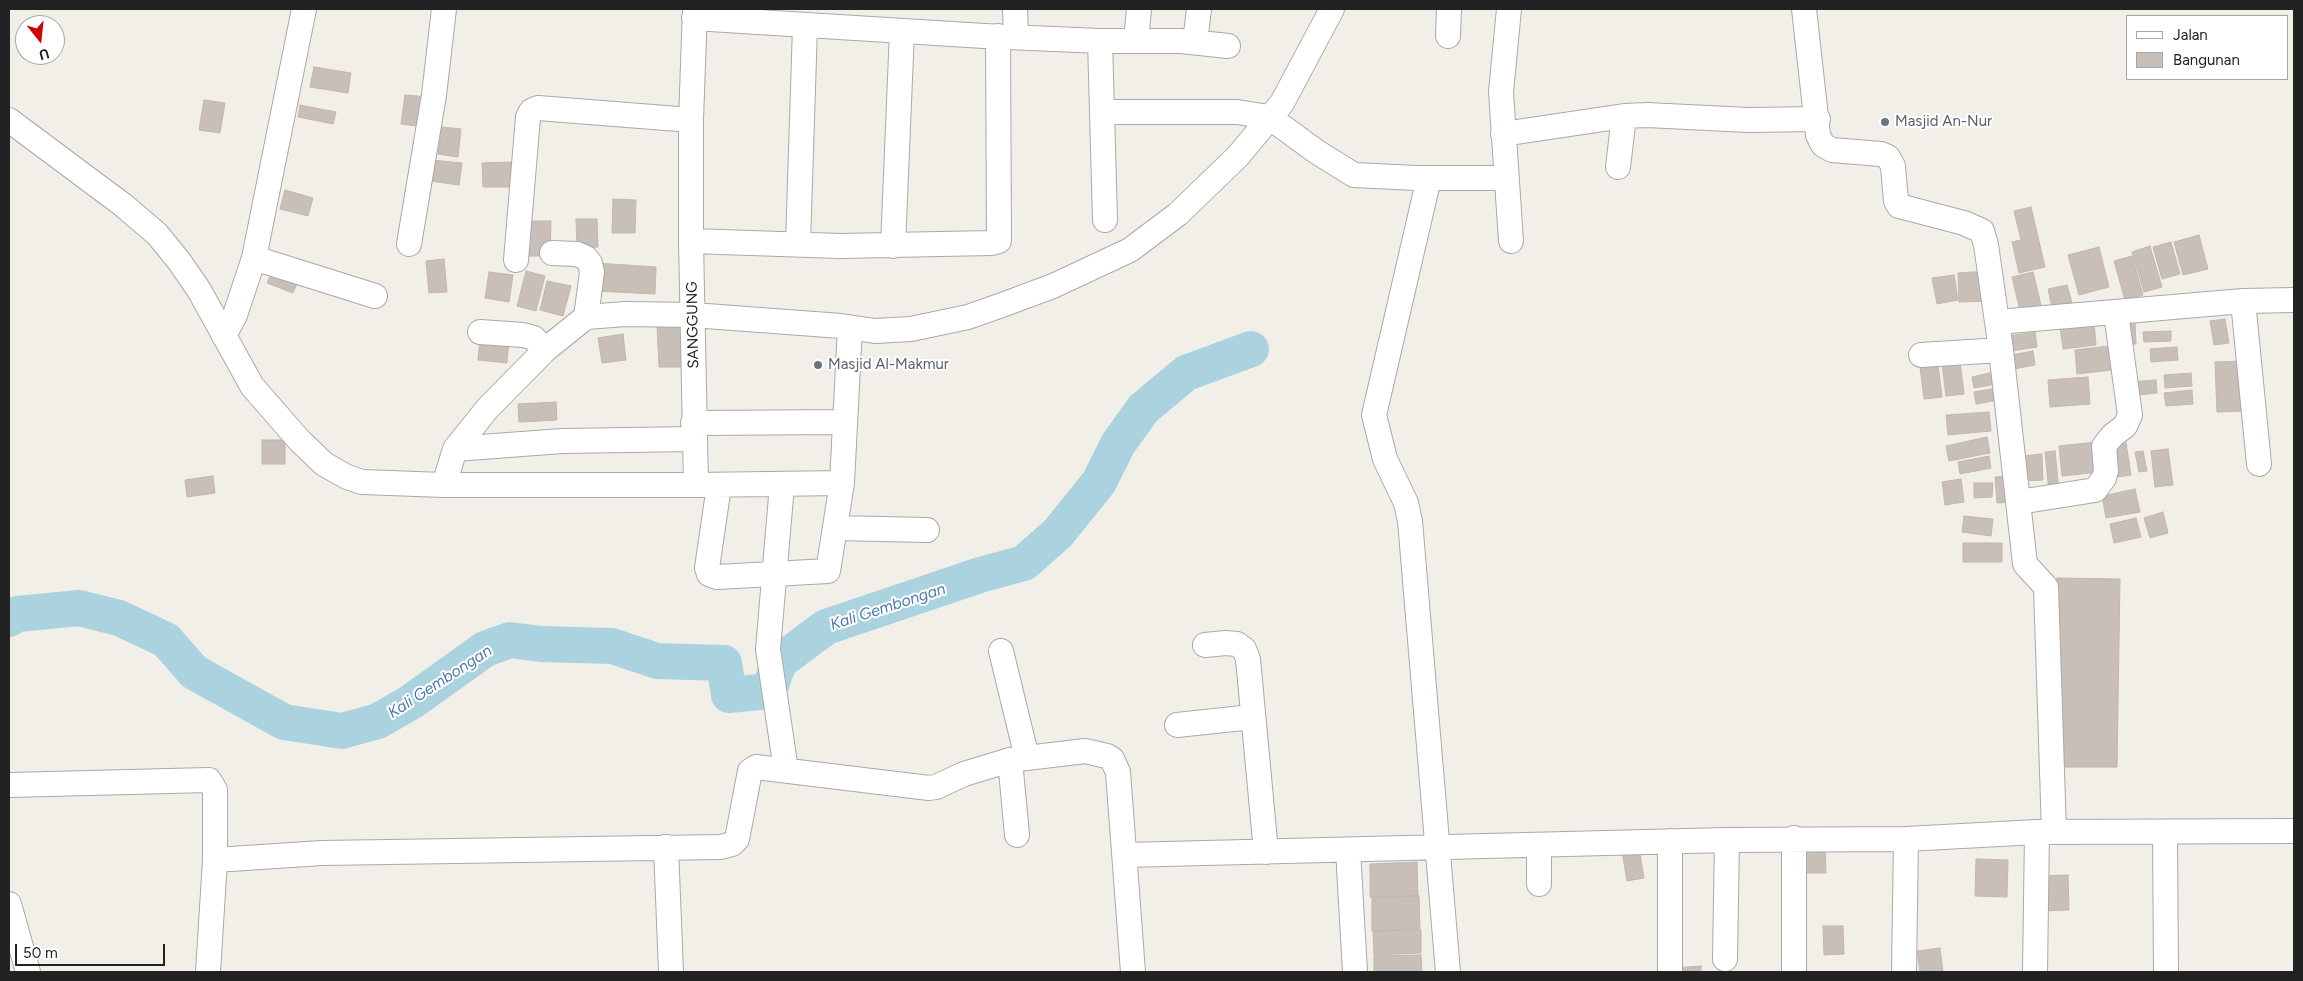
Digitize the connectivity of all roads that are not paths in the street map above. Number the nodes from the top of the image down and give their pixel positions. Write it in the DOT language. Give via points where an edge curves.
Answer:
graph roads {
  1 [pos="304,9"];
  2 [pos="444,9"];
  3 [pos="1015,9"];
  4 [pos="1139,9"];
  5 [pos="1198,9"];
  6 [pos="1332,9"];
  7 [pos="1449,9"];
  8 [pos="1509,9"];
  9 [pos="1804,9"];
  10 [pos="695,14"];
  11 [pos="805,26"];
  12 [pos="902,31"];
  13 [pos="1007,36"];
  14 [pos="1448,36"];
  15 [pos="1136,40"];
  16 [pos="1100,41"];
  17 [pos="1196,42"];
  18 [pos="1228,46"];
  19 [pos="1102,112"];
  20 [pos="1624,116"];
  21 [pos="1269,117"];
  22 [pos="9,120"];
  23 [pos="691,120"];
  24 [pos="1818,120"];
  25 [pos="1503,134"];
  26 [pos="1618,167"];
  27 [pos="1429,178"];
  28 [pos="1506,178"];
  29 [pos="1105,220"];
  30 [pos="692,241"];
  31 [pos="1511,241"];
  32 [pos="409,244"];
  33 [pos="798,244"];
  34 [pos="892,246"];
  35 [pos="552,253"];
  36 [pos="254,258"];
  37 [pos="516,260"];
  38 [pos="375,296"];
  39 [pos="2294,300"];
  40 [pos="2243,301"];
  41 [pos="2116,313"];
  42 [pos="693,315"];
  43 [pos="586,317"];
  44 [pos="1998,322"];
  45 [pos="850,328"];
  46 [pos="480,332"];
  47 [pos="224,336"];
  48 [pos="545,350"];
  49 [pos="2001,350"];
  50 [pos="1921,355"];
  51 [pos="845,422"];
  52 [pos="694,431"];
  53 [pos="455,449"];
  54 [pos="2259,464"];
  55 [pos="842,483"];
  56 [pos="444,485"];
  57 [pos="707,486"];
  58 [pos="782,486"];
  59 [pos="2019,502"];
  60 [pos="835,528"];
  61 [pos="927,530"];
  62 [pos="776,575"];
  63 [pos="1205,646"];
  64 [pos="1001,651"];
  65 [pos="1252,717"];
  66 [pos="1177,725"];
  67 [pos="1018,759"];
  68 [pos="786,770"];
  69 [pos="9,785"];
  70 [pos="2294,831"];
  71 [pos="2045,832"];
  72 [pos="2165,833"];
  73 [pos="1017,835"];
  74 [pos="1794,838"];
  75 [pos="1906,839"];
  76 [pos="1727,840"];
  77 [pos="1670,841"];
  78 [pos="1539,845"];
  79 [pos="666,847"];
  80 [pos="1436,848"];
  81 [pos="1348,850"];
  82 [pos="1266,852"];
  83 [pos="1124,855"];
  84 [pos="215,860"];
  85 [pos="1538,884"];
  86 [pos="9,904"];
  87 [pos="15,948"];
  88 [pos="1725,959"];
  89 [pos="28,972"];
  90 [pos="208,972"];
  91 [pos="671,972"];
  92 [pos="1133,972"];
  93 [pos="1355,972"];
  94 [pos="1448,972"];
  95 [pos="1670,972"];
  96 [pos="1794,972"];
  97 [pos="1904,972"];
  98 [pos="2035,972"];
  99 [pos="2166,972"];
  1 -- 36 [label="street"];
  2 -- 32 [label="street" via="434,95"];
  3 -- 13 [label="street"];
  4 -- 15 [label="street"];
  5 -- 17 [label="street"];
  6 -- 21 [label="street" via="1282,103"];
  7 -- 14 [label="street"];
  8 -- 25 [label="street" via="1501,92"];
  9 -- 24 [label="street"];
  10 -- 11 [label="street"];
  10 -- 23 [label="street, SANGGUNG"];
  11 -- 12 [label="street"];
  11 -- 33 [label="street"];
  12 -- 13 [label="street"];
  12 -- 34 [label="street"];
  13 -- 16 [label="street"];
  13 -- 34 [label="street" via="999,241"];
  15 -- 16 [label="street"];
  15 -- 17 [label="street"];
  16 -- 19 [label="street"];
  17 -- 18 [label="street"];
  19 -- 21 [label="street" via="1237,112"];
  19 -- 29 [label="street"];
  20 -- 24 [label="street"];
  20 -- 25 [label="street"];
  20 -- 26 [label="street"];
  21 -- 27 [label="street" via="1354,175"];
  21 -- 45 [label="street" via="1238,156 1185,208 1130,250 1053,286 968,317 911,329 875,331"];
  22 -- 47 [label="street" via="123,205 156,234 191,277"];
  23 -- 30 [label="street, SANGGUNG"];
  23 -- 37 [label="street" via="538,108 531,111"];
  24 -- 44 [label="street" via="1818,135 1827,148 1888,157 1893,166 1896,201 1903,209 1964,223 1982,231"];
  25 -- 28 [label="street"];
  27 -- 28 [label="street"];
  27 -- 80 [label="street" via="1374,415 1385,460 1406,503 1410,521"];
  28 -- 31 [label="street"];
  30 -- 33 [label="street"];
  30 -- 42 [label="street, SANGGUNG"];
  33 -- 34 [label="street"];
  35 -- 43 [label="street" via="577,254 590,263 592,272"];
  36 -- 38 [label="street"];
  36 -- 47 [label="street"];
  39 -- 40 [label="street"];
  40 -- 41 [label="street"];
  40 -- 54 [label="street"];
  41 -- 44 [label="street"];
  41 -- 59 [label="street" via="2130,415 2125,426 2104,446 2104,478 2095,490"];
  42 -- 43 [label="street"];
  42 -- 45 [label="street"];
  42 -- 52 [label="street, SANGGUNG"];
  43 -- 48 [label="street"];
  44 -- 49 [label="street"];
  45 -- 51 [label="street"];
  46 -- 48 [label="street" via="534,338"];
  47 -- 56 [label="street" via="252,386 324,464 362,482"];
  48 -- 53 [label="street" via="487,409"];
  49 -- 50 [label="street"];
  49 -- 59 [label="street"];
  51 -- 52 [label="street"];
  51 -- 55 [label="street"];
  52 -- 53 [label="street"];
  52 -- 57 [label="street, SANGGUNG"];
  53 -- 56 [label="street"];
  55 -- 58 [label="street"];
  55 -- 60 [label="street"];
  56 -- 57 [label="street"];
  57 -- 58 [label="street"];
  57 -- 62 [label="street, SANGGUNG" via="708,572 717,577"];
  58 -- 62 [label="street"];
  59 -- 71 [label="street" via="2025,564 2044,584 2047,598"];
  60 -- 61 [label="street"];
  60 -- 62 [label="street" via="828,572"];
  62 -- 68 [label="street" via="768,649"];
  63 -- 65 [label="street" via="1226,643 1237,644 1244,649 1248,659"];
  64 -- 67 [label="street"];
  65 -- 66 [label="street"];
  65 -- 82 [label="street"];
  67 -- 68 [label="street" via="929,788"];
  67 -- 73 [label="street"];
  67 -- 83 [label="street" via="1085,751 1112,759 1118,772"];
  68 -- 79 [label="street" via="751,769 734,843 717,847"];
  69 -- 84 [label="street" via="209,780 215,793"];
  70 -- 72 [label="street"];
  71 -- 72 [label="street"];
  71 -- 75 [label="street"];
  71 -- 98 [label="street"];
  72 -- 99 [label="street"];
  74 -- 75 [label="street"];
  74 -- 76 [label="street"];
  74 -- 96 [label="street"];
  75 -- 97 [label="street"];
  76 -- 77 [label="street"];
  76 -- 88 [label="street"];
  77 -- 78 [label="street"];
  77 -- 95 [label="street"];
  78 -- 80 [label="street"];
  78 -- 85 [label="street"];
  79 -- 84 [label="street" via="322,853"];
  79 -- 91 [label="street"];
  80 -- 81 [label="street"];
  80 -- 94 [label="street"];
  81 -- 82 [label="street"];
  81 -- 93 [label="street"];
  82 -- 83 [label="street"];
  83 -- 92 [label="street"];
  84 -- 90 [label="street"];
  86 -- 87 [label="street"];
  87 -- 89 [label="street"];
}
